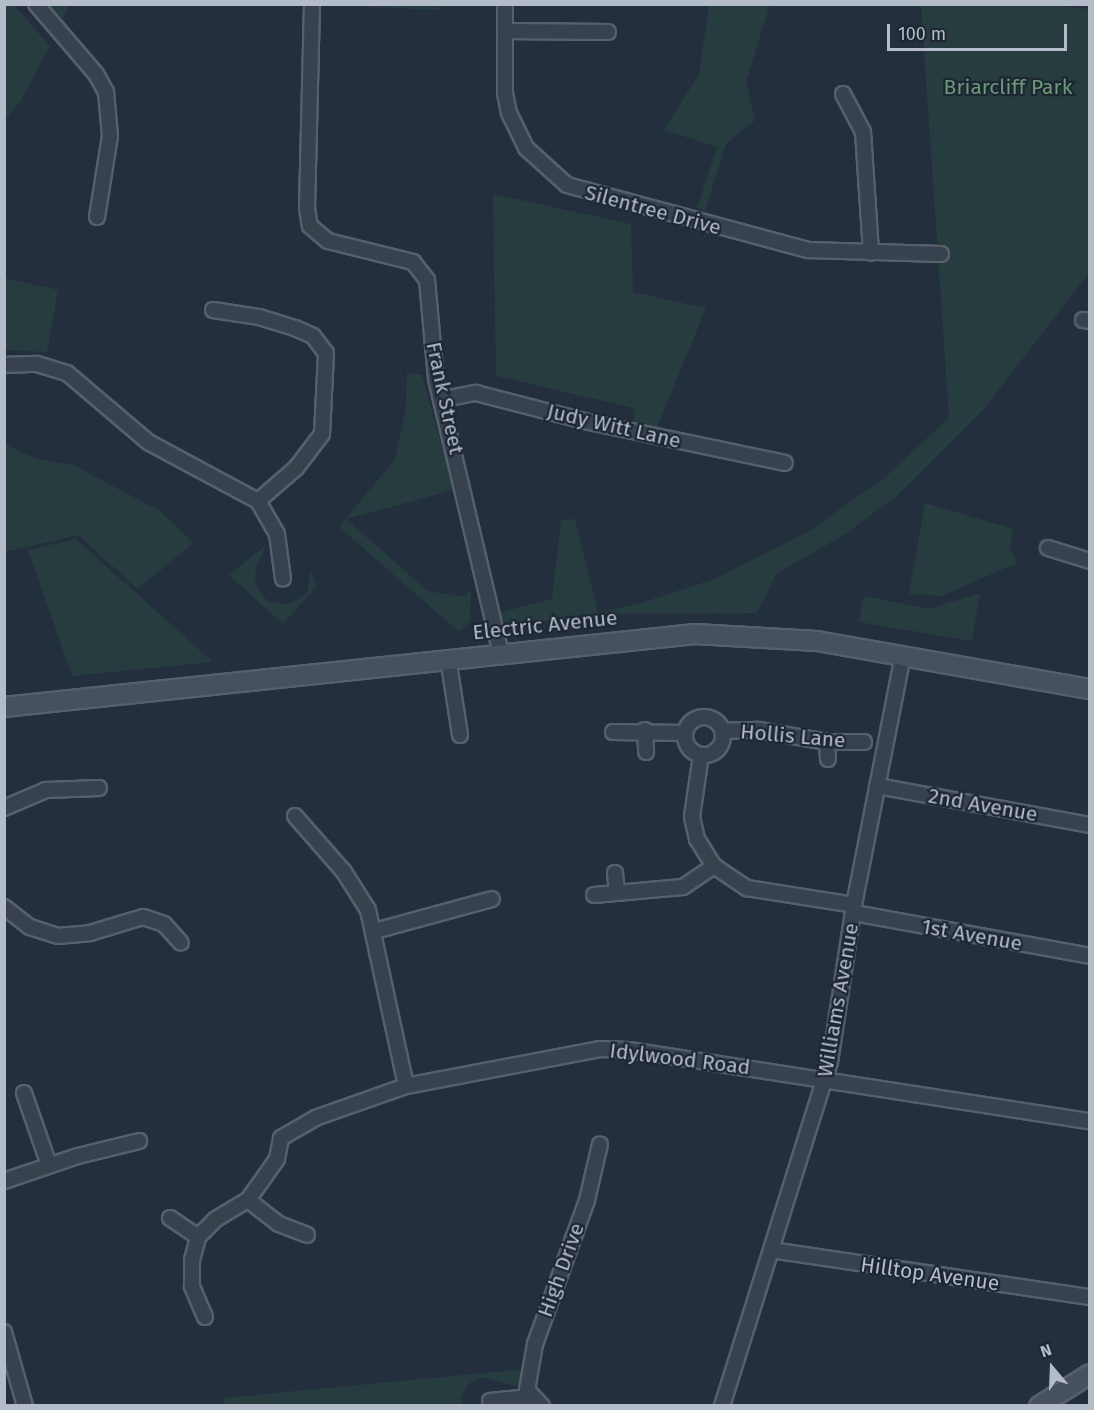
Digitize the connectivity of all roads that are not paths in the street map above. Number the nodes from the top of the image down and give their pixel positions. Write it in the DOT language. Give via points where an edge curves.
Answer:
graph roads {
  1 [pos="36,4"];
  2 [pos="312,4"];
  3 [pos="505,4"];
  4 [pos="505,31"];
  5 [pos="608,32"];
  6 [pos="843,94"];
  7 [pos="97,217"];
  8 [pos="871,253"];
  9 [pos="941,254"];
  10 [pos="213,310"];
  11 [pos="4,365"];
  12 [pos="444,399"];
  13 [pos="785,463"];
  14 [pos="258,501"];
  15 [pos="1048,548"];
  16 [pos="1089,561"];
  17 [pos="283,579"];
  18 [pos="501,653"];
  19 [pos="903,656"];
  20 [pos="448,658"];
  21 [pos="1089,689"];
  22 [pos="4,707"];
  23 [pos="645,730"];
  24 [pos="722,731"];
  25 [pos="613,732"];
  26 [pos="685,733"];
  27 [pos="460,735"];
  28 [pos="827,742"];
  29 [pos="864,742"];
  30 [pos="646,752"];
  31 [pos="701,755"];
  32 [pos="828,759"];
  33 [pos="877,786"];
  34 [pos="99,788"];
  35 [pos="4,808"];
  36 [pos="295,816"];
  37 [pos="1089,825"];
  38 [pos="714,867"];
  39 [pos="615,873"];
  40 [pos="617,892"];
  41 [pos="594,895"];
  42 [pos="492,899"];
  43 [pos="4,907"];
  44 [pos="854,909"];
  45 [pos="375,931"];
  46 [pos="181,943"];
  47 [pos="1089,956"];
  48 [pos="825,1080"];
  49 [pos="406,1086"];
  50 [pos="24,1093"];
  51 [pos="1089,1121"];
  52 [pos="139,1141"];
  53 [pos="600,1144"];
  54 [pos="49,1165"];
  55 [pos="4,1180"];
  56 [pos="248,1200"];
  57 [pos="170,1218"];
  58 [pos="307,1235"];
  59 [pos="198,1237"];
  60 [pos="771,1250"];
  61 [pos="1089,1297"];
  62 [pos="206,1317"];
  63 [pos="4,1332"];
  64 [pos="1087,1381"];
  65 [pos="490,1401"];
  66 [pos="536,1401"];
  67 [pos="25,1406"];
  68 [pos="722,1406"];
  69 [pos="1039,1406"];
  1 -- 7 [label="street" via="96,74 106,92 110,136"];
  2 -- 12 [label="street, Frank Street" via="307,208 310,226 328,241 405,259 423,272 429,294 436,379"];
  3 -- 4 [label="street, Silentree Drive"];
  4 -- 5 [label="street"];
  4 -- 8 [label="street, Silentree Drive" via="505,93 516,131 538,163 567,185 792,247"];
  6 -- 8 [label="street" via="863,132"];
  8 -- 9 [label="street, Silentree Drive"];
  10 -- 14 [label="street" via="259,317 295,328 313,336 326,353 322,434 296,468"];
  11 -- 14 [label="street" via="37,364 67,373 148,442"];
  12 -- 13 [label="street, Judy Witt Lane" via="476,393 584,422"];
  12 -- 18 [label="street, Frank Street"];
  14 -- 17 [label="street" via="277,534"];
  15 -- 16 [label="street"];
  18 -- 19 [label="street, Electric Avenue" via="695,634 774,636"];
  18 -- 20 [label="street, Electric Avenue"];
  19 -- 21 [label="street, Electric Avenue"];
  19 -- 33 [label="street, Williams Avenue"];
  20 -- 22 [label="street, Electric Avenue"];
  20 -- 27 [label="street"];
  23 -- 25 [label="street"];
  23 -- 26 [label="street"];
  23 -- 30 [label="street"];
  24 -- 26 [label="street" via="706,717 690,723"];
  24 -- 28 [label="street, Hollis Lane" via="759,730"];
  24 -- 31 [label="street" via="718,749"];
  26 -- 31 [label="street" via="690,750"];
  28 -- 29 [label="street, Hollis Lane"];
  28 -- 32 [label="street"];
  31 -- 38 [label="street" via="692,818 697,839"];
  33 -- 37 [label="street, 2nd Avenue"];
  33 -- 44 [label="street, Williams Avenue"];
  34 -- 35 [label="street" via="46,789"];
  36 -- 45 [label="street" via="355,887"];
  38 -- 40 [label="street" via="683,887"];
  38 -- 44 [label="street" via="747,888"];
  39 -- 40 [label="street"];
  40 -- 41 [label="street"];
  42 -- 45 [label="street"];
  43 -- 46 [label="street" via="44,933 76,936 143,917 164,924"];
  44 -- 47 [label="street, 1st Avenue"];
  44 -- 48 [label="street, Williams Avenue"];
  45 -- 49 [label="street"];
  48 -- 49 [label="street, Idylwood Road" via="678,1055 600,1049"];
  48 -- 51 [label="street, Idylwood Road"];
  48 -- 60 [label="street, Williams Avenue"];
  49 -- 56 [label="street, Idylwood Road" via="315,1118 281,1137 277,1159"];
  50 -- 54 [label="street"];
  52 -- 54 [label="street"];
  53 -- 66 [label="street, High Drive" via="586,1200 537,1338 527,1382"];
  54 -- 55 [label="street"];
  56 -- 58 [label="street" via="279,1224"];
  56 -- 59 [label="street" via="216,1219"];
  57 -- 59 [label="street"];
  59 -- 62 [label="street" via="192,1260 192,1286"];
  60 -- 61 [label="street, Hilltop Avenue"];
  60 -- 68 [label="street, Williams Avenue"];
  63 -- 67 [label="street"];
  64 -- 69 [label="street"];
  65 -- 66 [label="street"];
}
